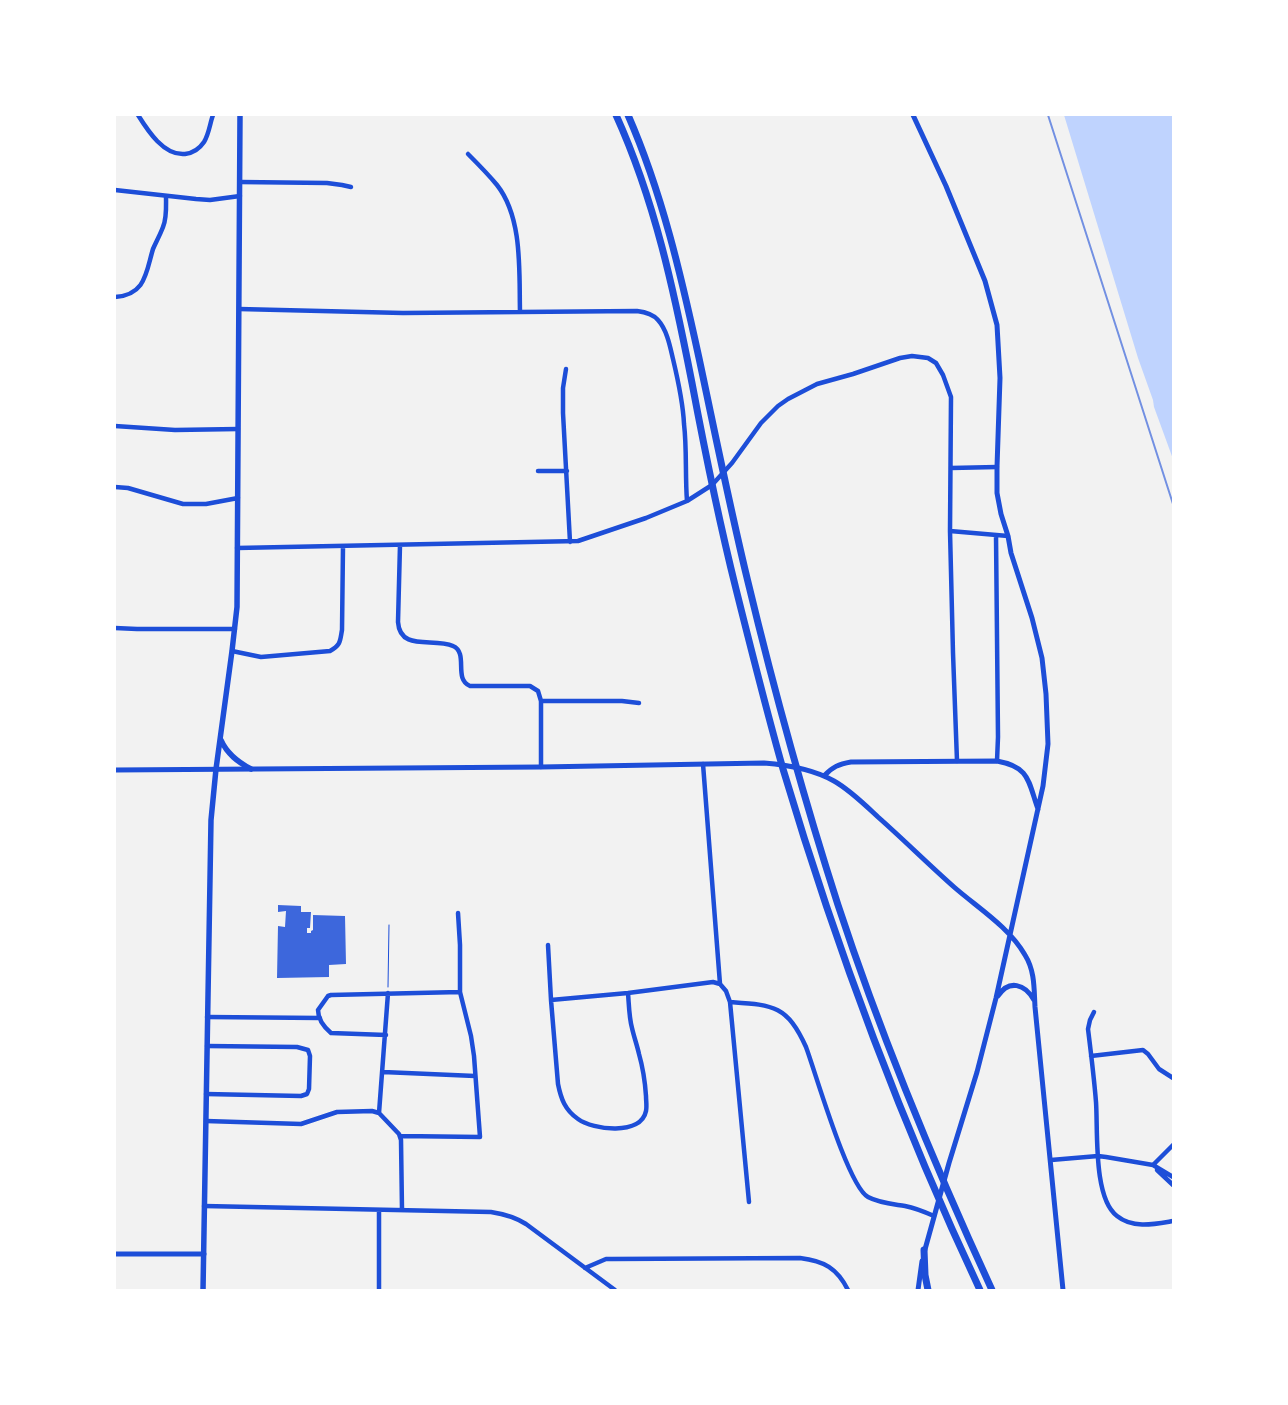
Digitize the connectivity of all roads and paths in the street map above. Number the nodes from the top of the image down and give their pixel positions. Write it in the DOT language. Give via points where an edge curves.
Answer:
graph roads {
  1 [pos="138,115"];
  2 [pos="213,115"];
  3 [pos="240,115"];
  4 [pos="616,115"];
  5 [pos="628,115"];
  6 [pos="913,115"];
  7 [pos="468,154"];
  8 [pos="240,182"];
  9 [pos="351,187"];
  10 [pos="115,190"];
  11 [pos="166,196"];
  12 [pos="240,196"];
  13 [pos="115,297"];
  14 [pos="239,309"];
  15 [pos="520,312"];
  16 [pos="566,369"];
  17 [pos="115,426"];
  18 [pos="238,429"];
  19 [pos="997,467"];
  20 [pos="951,468"];
  21 [pos="538,471"];
  22 [pos="567,471"];
  23 [pos="724,472"];
  24 [pos="712,485"];
  25 [pos="115,487"];
  26 [pos="238,498"];
  27 [pos="688,500"];
  28 [pos="950,532"];
  29 [pos="996,536"];
  30 [pos="1008,536"];
  31 [pos="570,542"];
  32 [pos="400,545"];
  33 [pos="343,546"];
  34 [pos="237,548"];
  35 [pos="115,628"];
  36 [pos="235,629"];
  37 [pos="232,651"];
  38 [pos="541,701"];
  39 [pos="639,703"];
  40 [pos="220,738"];
  41 [pos="997,761"];
  42 [pos="957,762"];
  43 [pos="703,764"];
  44 [pos="782,765"];
  45 [pos="541,767"];
  46 [pos="797,768"];
  47 [pos="216,769"];
  48 [pos="251,769"];
  49 [pos="115,770"];
  50 [pos="824,776"];
  51 [pos="1038,810"];
  52 [pos="458,913"];
  53 [pos="389,925"];
  54 [pos="1010,935"];
  55 [pos="548,945"];
  56 [pos="720,984"];
  57 [pos="460,992"];
  58 [pos="388,993"];
  59 [pos="628,993"];
  60 [pos="996,998"];
  61 [pos="551,1000"];
  62 [pos="1035,1001"];
  63 [pos="730,1002"];
  64 [pos="1094,1012"];
  65 [pos="207,1017"];
  66 [pos="320,1018"];
  67 [pos="880,1023"];
  68 [pos="870,1027"];
  69 [pos="386,1035"];
  70 [pos="206,1046"];
  71 [pos="1091,1056"];
  72 [pos="382,1072"];
  73 [pos="475,1076"];
  74 [pos="1173,1078"];
  75 [pos="206,1094"];
  76 [pos="379,1113"];
  77 [pos="206,1121"];
  78 [pos="400,1136"];
  79 [pos="1173,1146"];
  80 [pos="1098,1156"];
  81 [pos="1051,1160"];
  82 [pos="1153,1165"];
  83 [pos="1173,1176"];
  84 [pos="1173,1185"];
  85 [pos="749,1202"];
  86 [pos="204,1206"];
  87 [pos="379,1210"];
  88 [pos="402,1210"];
  89 [pos="934,1216"];
  90 [pos="1173,1221"];
  91 [pos="924,1250"];
  92 [pos="115,1254"];
  93 [pos="204,1254"];
  94 [pos="585,1268"];
  95 [pos="203,1290"];
  96 [pos="378,1290"];
  97 [pos="615,1290"];
  98 [pos="848,1290"];
  99 [pos="918,1290"];
  100 [pos="928,1290"];
  101 [pos="980,1290"];
  102 [pos="992,1290"];
  103 [pos="1063,1290"];
  1 -- 2 [label="street" via="160,143 177,154 193,152 204,142"];
  3 -- 8 [label="main road"];
  4 -- 24 [label="highway" via="640,174 662,247"];
  5 -- 23 [label="highway" via="676,254"];
  6 -- 19 [label="street" via="971,245 997,325 1000,378"];
  7 -- 15 [label="street" via="498,185 511,212 517,240"];
  8 -- 9 [label="street" via="327,183"];
  8 -- 12 [label="main road"];
  10 -- 11 [label="street"];
  11 -- 12 [label="street" via="210,200"];
  11 -- 13 [label="street" via="164,226 144,280 132,293"];
  12 -- 14 [label="main road"];
  14 -- 15 [label="street"];
  14 -- 18 [label="main road"];
  15 -- 27 [label="street" via="637,311 653,315 659,321 671,349 678,380"];
  16 -- 22 [label="street" via="563,413"];
  17 -- 18 [label="street" via="175,430"];
  18 -- 26 [label="main road"];
  19 -- 20 [label="street"];
  19 -- 30 [label="street" via="997,493"];
  20 -- 23 [label="street" via="951,397 948,387 936,363 928,358 912,356 817,384 788,399 762,423"];
  20 -- 28 [label="street"];
  21 -- 22 [label="street"];
  22 -- 31 [label="street"];
  23 -- 24 [label="street"];
  23 -- 46 [label="highway" via="748,582"];
  24 -- 27 [label="street"];
  24 -- 44 [label="highway"];
  25 -- 26 [label="street" via="183,504"];
  26 -- 34 [label="main road"];
  27 -- 31 [label="street" via="646,518"];
  28 -- 29 [label="street"];
  28 -- 42 [label="street"];
  29 -- 30 [label="street"];
  29 -- 41 [label="street"];
  30 -- 51 [label="street" via="1036,631 1044,672 1047,757"];
  31 -- 32 [label="street"];
  32 -- 33 [label="street"];
  32 -- 38 [label="street" via="398,622 401,634 406,639 446,644 457,649 466,684 530,686 538,691"];
  33 -- 34 [label="street"];
  33 -- 37 [label="street" via="342,630 337,647 330,651 261,657"];
  34 -- 36 [label="main road"];
  35 -- 36 [label="street"];
  36 -- 37 [label="main road"];
  37 -- 40 [label="main road"];
  38 -- 39 [label="street"];
  38 -- 45 [label="street"];
  40 -- 47 [label="main road"];
  40 -- 48 [label="main road" via="231,755"];
  41 -- 42 [label="street"];
  41 -- 51 [label="street" via="1022,770"];
  42 -- 50 [label="street" via="851,762 836,766"];
  43 -- 44 [label="street"];
  43 -- 45 [label="street"];
  43 -- 56 [label="street"];
  44 -- 46 [label="street"];
  44 -- 68 [label="highway"];
  45 -- 48 [label="street"];
  46 -- 50 [label="street"];
  46 -- 67 [label="highway" via="838,903"];
  47 -- 48 [label="street"];
  47 -- 49 [label="street"];
  47 -- 65 [label="main road" via="211,820"];
  50 -- 54 [label="street" via="856,797"];
  51 -- 54 [label="street"];
  52 -- 57 [label="street"];
  53 -- 58 [label="path"];
  54 -- 60 [label="street"];
  54 -- 62 [label="street" via="1030,966"];
  55 -- 61 [label="street"];
  56 -- 59 [label="street" via="713,982"];
  56 -- 63 [label="street"];
  57 -- 58 [label="street"];
  57 -- 73 [label="street" via="471,1036"];
  58 -- 66 [label="street" via="328,996 318,1010"];
  58 -- 69 [label="street"];
  59 -- 61 [label="street"];
  59 -- 61 [label="street" via="631,1026 644,1076 646,1105 640,1120 627,1128 585,1123 563,1104 558,1084"];
  60 -- 62 [label="street" via="1003,990 1017,985 1026,988"];
  60 -- 89 [label="street"];
  62 -- 81 [label="street"];
  63 -- 85 [label="street"];
  63 -- 89 [label="street" via="771,1006 792,1021 806,1047 837,1136 861,1191 873,1200 907,1206"];
  64 -- 71 [label="street" via="1088,1029"];
  65 -- 66 [label="street"];
  65 -- 70 [label="main road"];
  66 -- 69 [label="street" via="333,1033"];
  67 -- 68 [label="street"];
  67 -- 102 [label="highway" via="940,1173"];
  68 -- 101 [label="highway" via="918,1150"];
  69 -- 72 [label="street"];
  70 -- 75 [label="main road"];
  70 -- 75 [label="street" via="297,1048 308,1050 310,1056 307,1094"];
  71 -- 74 [label="street" via="1143,1050 1159,1069"];
  71 -- 80 [label="street"];
  72 -- 73 [label="street"];
  72 -- 76 [label="street"];
  73 -- 78 [label="street" via="480,1137"];
  75 -- 77 [label="main road"];
  76 -- 77 [label="street" via="336,1112 301,1124"];
  76 -- 78 [label="street"];
  77 -- 86 [label="main road"];
  78 -- 88 [label="street"];
  79 -- 82 [label="street"];
  80 -- 81 [label="street"];
  80 -- 82 [label="street"];
  80 -- 90 [label="street" via="1106,1200 1117,1216 1136,1224"];
  81 -- 103 [label="street"];
  82 -- 83 [label="street"];
  82 -- 84 [label="street"];
  86 -- 87 [label="street"];
  86 -- 93 [label="main road"];
  87 -- 88 [label="street"];
  87 -- 96 [label="street"];
  88 -- 94 [label="street" via="507,1215 526,1224"];
  89 -- 91 [label="street"];
  91 -- 99 [label="street"];
  91 -- 100 [label="highway"];
  92 -- 93 [label="street"];
  93 -- 95 [label="main road"];
  94 -- 97 [label="street"];
  94 -- 98 [label="street" via="612,1259 800,1258 813,1260 835,1271"];
}
